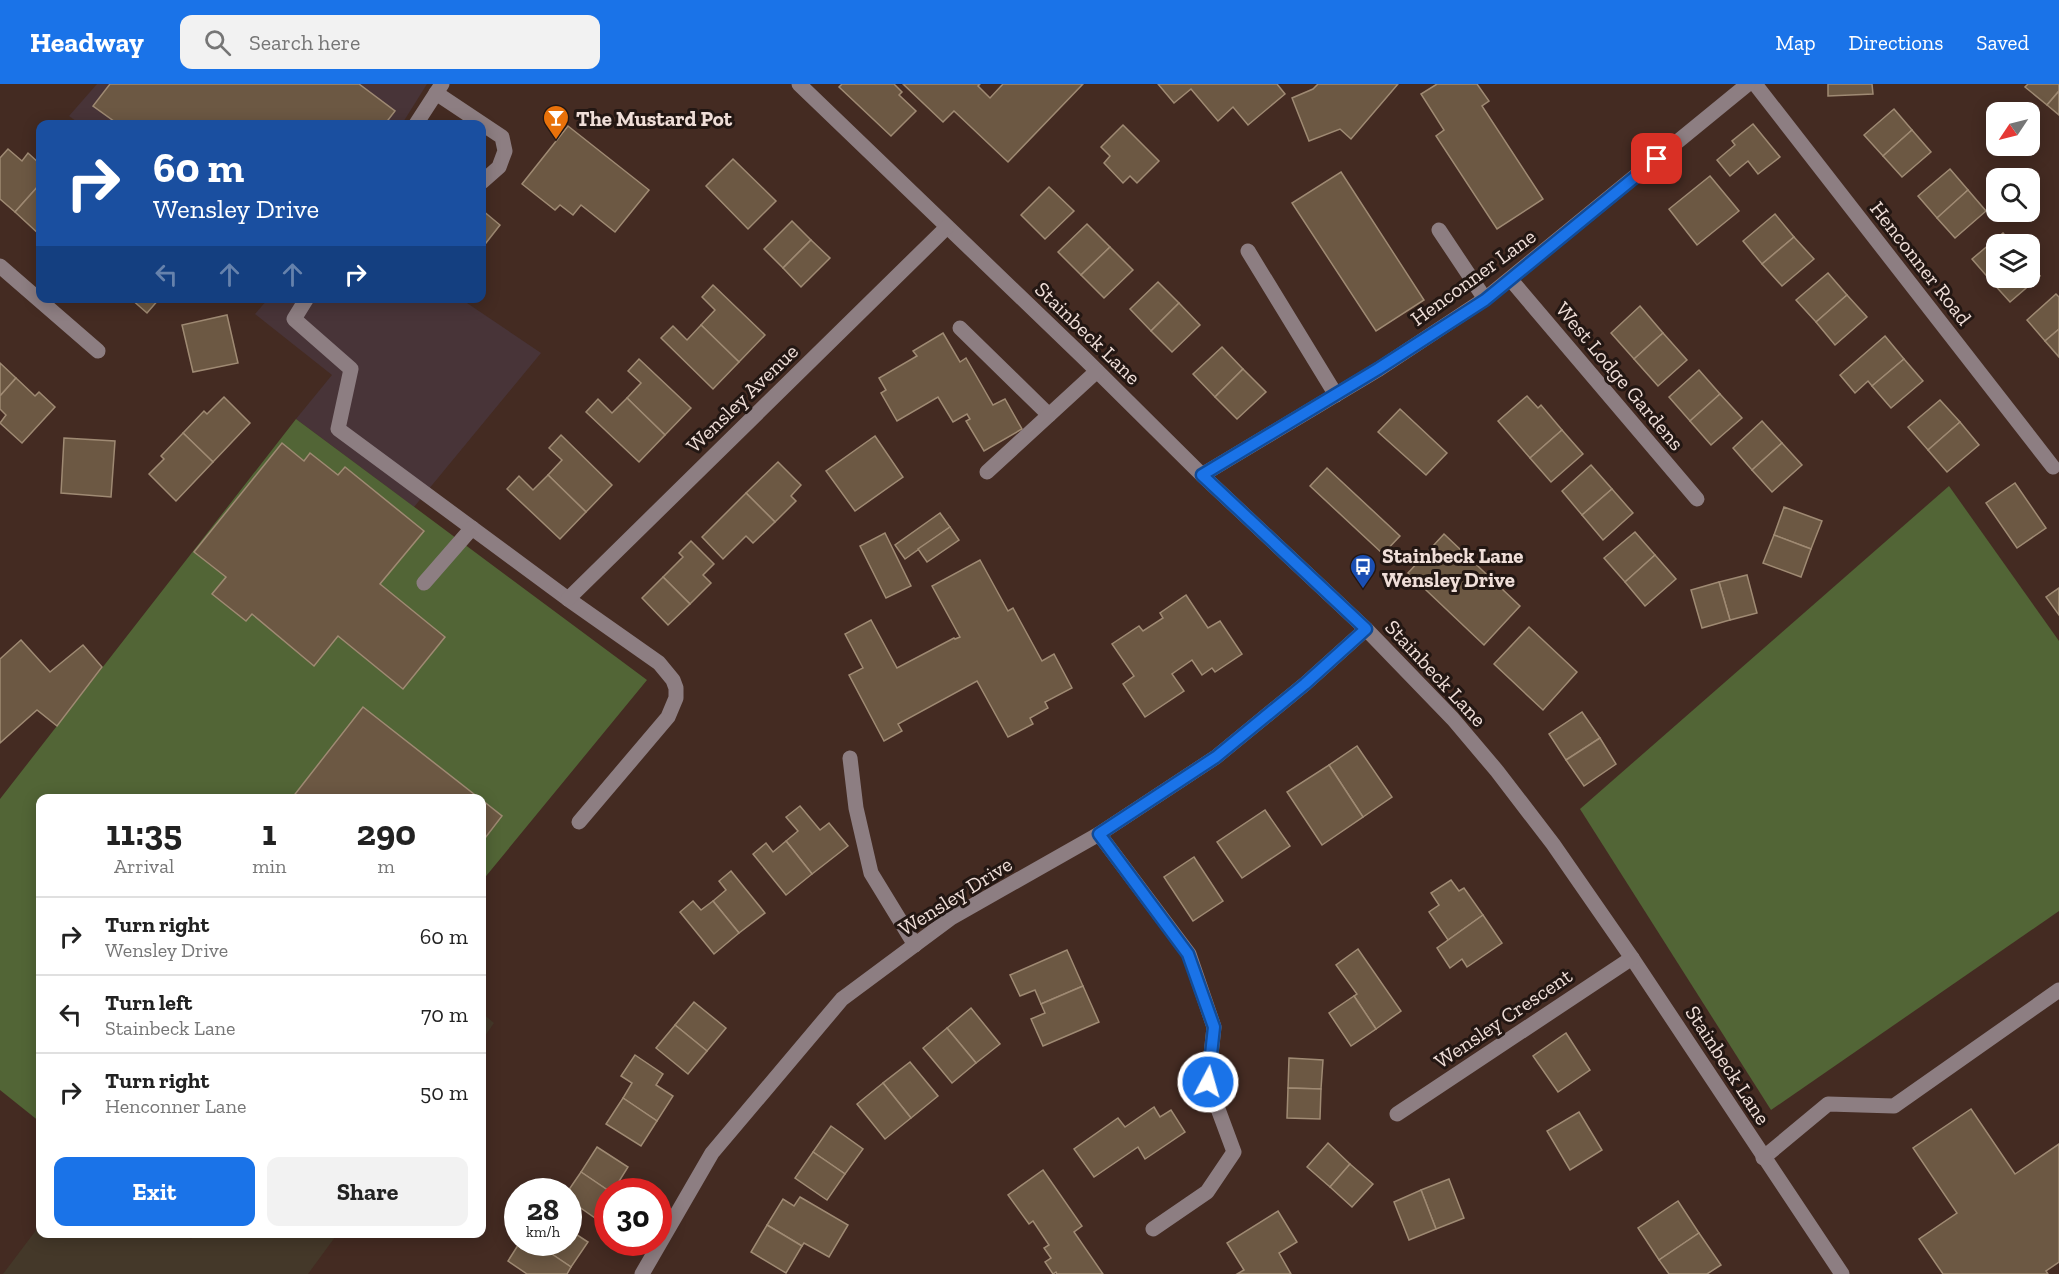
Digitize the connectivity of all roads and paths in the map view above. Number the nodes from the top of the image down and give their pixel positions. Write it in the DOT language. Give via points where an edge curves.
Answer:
graph roads {
  1 [pos="799,84"];
  2 [pos="1748,84"];
  3 [pos="1755,84"];
  4 [pos="439,88"];
  5 [pos="419,120"];
  6 [pos="480,120"];
  7 [pos="486,125"];
  8 [pos="486,178"];
  9 [pos="946,227"];
  10 [pos="1439,230"];
  11 [pos="1248,251"];
  12 [pos="0,266"];
  13 [pos="1511,280"];
  14 [pos="36,297"];
  15 [pos="1485,300"];
  16 [pos="43,303"];
  17 [pos="304,303"];
  18 [pos="960,328"];
  19 [pos="98,351"];
  20 [pos="1097,371"];
  21 [pos="1336,395"];
  22 [pos="1049,415"];
  23 [pos="2053,467"];
  24 [pos="987,472"];
  25 [pos="1202,475"];
  26 [pos="1697,499"];
  27 [pos="472,528"];
  28 [pos="424,583"];
  29 [pos="568,599"];
  30 [pos="1366,629"];
  31 [pos="850,758"];
  32 [pos="579,822"];
  33 [pos="1099,834"];
  34 [pos="915,945"];
  35 [pos="1632,958"];
  36 [pos="2059,990"];
  37 [pos="1397,1114"];
  38 [pos="1763,1158"];
  39 [pos="1154,1229"];
  40 [pos="642,1274"];
  41 [pos="1842,1274"];
  1 -- 9 [label="street, Stainbeck Lane"];
  2 -- 13 [label="street, Henconner Lane"];
  3 -- 23 [label="street, Henconner Road"];
  4 -- 5 [label="street"];
  4 -- 6 [label="street"];
  7 -- 8 [label="street" via="502,137 505,151 499,167"];
  9 -- 20 [label="street, Stainbeck Lane"];
  9 -- 29 [label="street, Wensley Avenue"];
  10 -- 15 [label="street"];
  11 -- 21 [label="street"];
  12 -- 14 [label="street"];
  13 -- 15 [label="street, Henconner Lane"];
  13 -- 26 [label="street, West Lodge Gardens"];
  15 -- 21 [label="street, Henconner Lane"];
  16 -- 19 [label="street"];
  17 -- 27 [label="street" via="294,319 351,369 338,429"];
  18 -- 22 [label="street"];
  20 -- 22 [label="street"];
  20 -- 25 [label="street, Stainbeck Lane"];
  21 -- 25 [label="street, Henconner Lane"];
  22 -- 24 [label="street"];
  25 -- 30 [label="street, Stainbeck Lane"];
  27 -- 28 [label="street"];
  27 -- 29 [label="street"];
  29 -- 32 [label="street" via="659,663 676,688 668,717"];
  30 -- 33 [label="street, Wensley Drive" via="1216,757"];
  30 -- 35 [label="street, Stainbeck Lane" via="1497,771"];
  31 -- 34 [label="street" via="856,808 872,873"];
  33 -- 34 [label="street, Wensley Drive" via="951,918"];
  33 -- 39 [label="street" via="1188,954 1214,1027 1208,1082 1234,1152 1207,1192"];
  34 -- 40 [label="street, Wensley Drive" via="842,999 712,1153"];
  35 -- 37 [label="street, Wensley Crescent"];
  35 -- 38 [label="street, Stainbeck Lane"];
  36 -- 38 [label="street" via="1894,1106 1828,1104"];
  38 -- 41 [label="street, Stainbeck Lane"];
}
